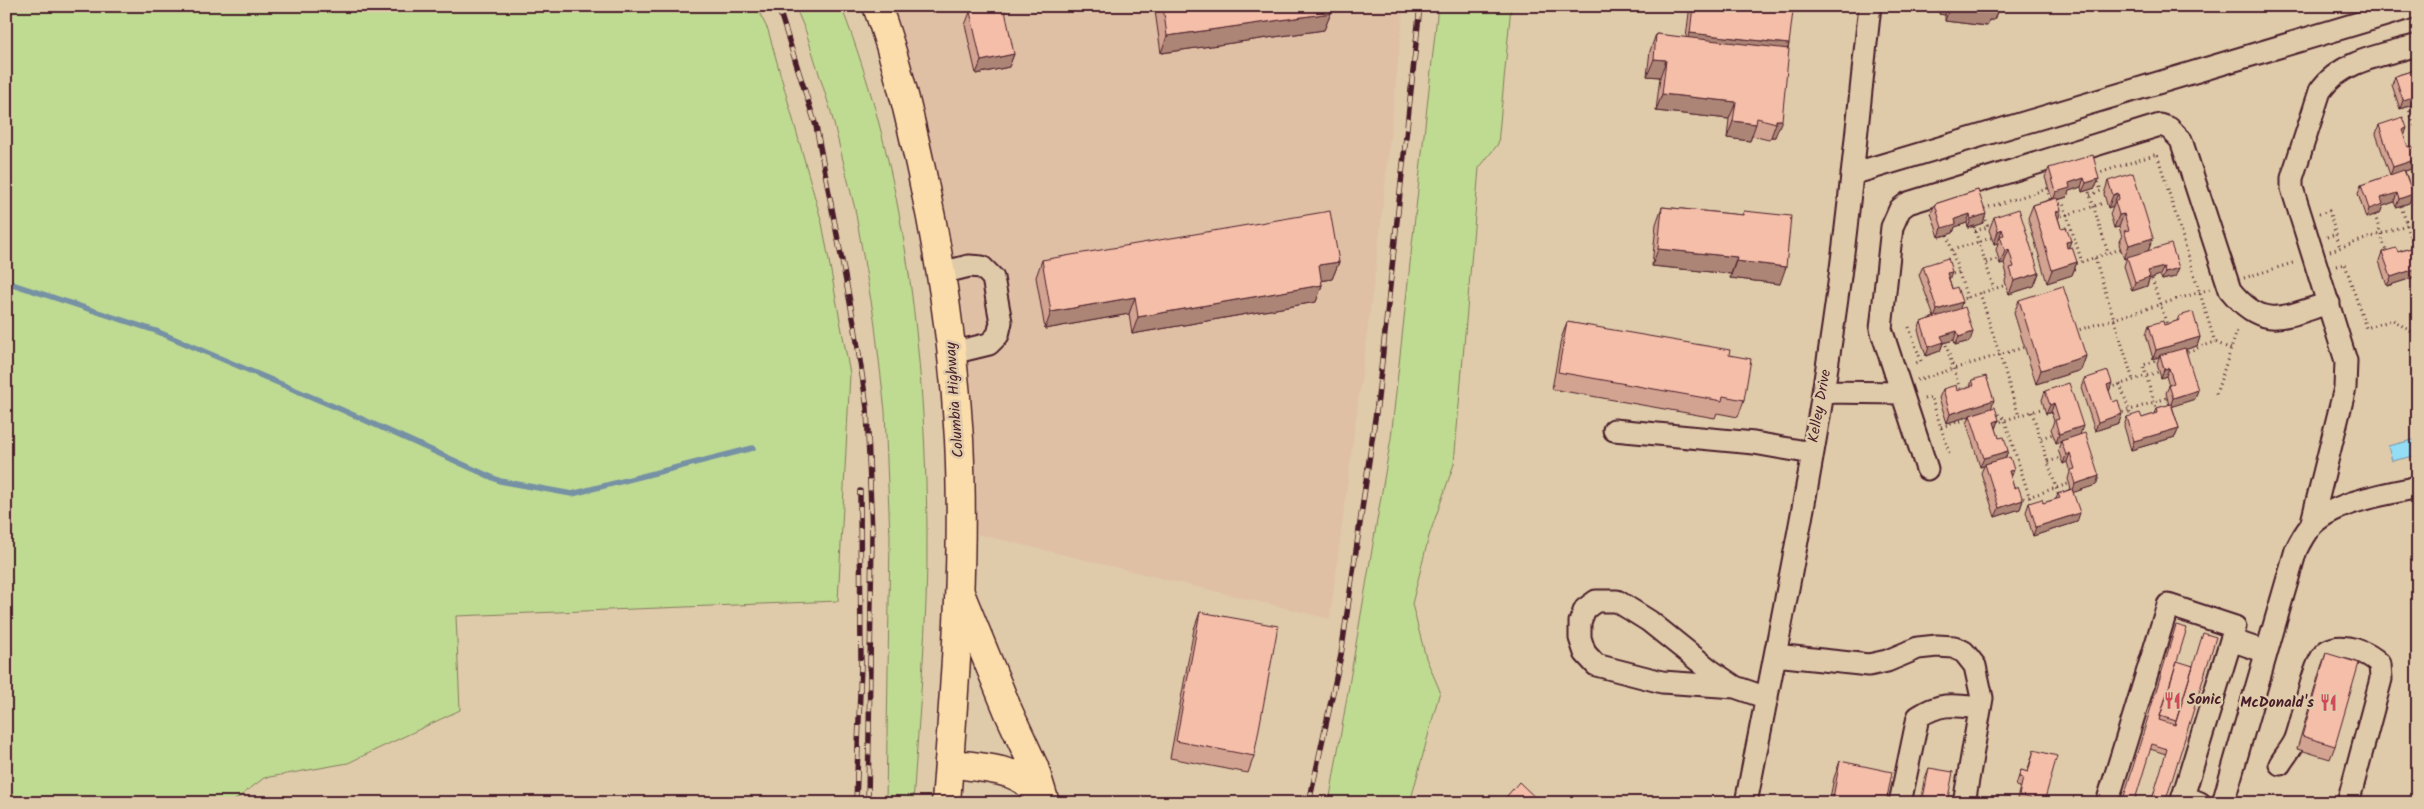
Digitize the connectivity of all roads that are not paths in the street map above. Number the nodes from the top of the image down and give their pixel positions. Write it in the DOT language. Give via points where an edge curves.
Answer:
graph roads {
  1 [pos="877,6"];
  2 [pos="1870,6"];
  3 [pos="2416,6"];
  4 [pos="2418,45"];
  5 [pos="1852,174"];
  6 [pos="942,273"];
  7 [pos="2329,303"];
  8 [pos="952,353"];
  9 [pos="1904,387"];
  10 [pos="1823,392"];
  11 [pos="1614,430"];
  12 [pos="1812,453"];
  13 [pos="1927,470"];
  14 [pos="2418,487"];
  15 [pos="2311,526"];
  16 [pos="960,593"];
  17 [pos="2230,640"];
  18 [pos="2266,652"];
  19 [pos="1775,655"];
  20 [pos="1736,687"];
  21 [pos="1767,698"];
  22 [pos="1980,708"];
  23 [pos="949,763"];
  24 [pos="2280,764"];
  25 [pos="2188,800"];
  26 [pos="946,803"];
  27 [pos="1045,803"];
  28 [pos="1746,803"];
  29 [pos="1900,803"];
  30 [pos="1964,803"];
  31 [pos="2107,803"];
  32 [pos="2223,803"];
  33 [pos="2348,803"];
  1 -- 6 [label="main road, Columbia Highway" via="911,122"];
  2 -- 5 [label="street, Kelley Drive"];
  3 -- 5 [label="street"];
  4 -- 7 [label="street" via="2339,71 2320,91 2292,178 2292,188"];
  5 -- 10 [label="street, Kelley Drive"];
  6 -- 8 [label="main road, Columbia Highway"];
  6 -- 8 [label="street" via="970,266 982,267 993,278 1001,322 998,335 989,344"];
  7 -- 9 [label="street" via="2273,318 2253,313 2240,303 2230,290 2181,140 2169,128 2160,125 1900,209 1892,227 1882,329"];
  7 -- 15 [label="street" via="2346,361 2345,388"];
  8 -- 16 [label="main road, Columbia Highway" via="959,439"];
  9 -- 10 [label="street"];
  9 -- 13 [label="street"];
  10 -- 12 [label="street, Kelley Drive"];
  11 -- 12 [label="street" via="1754,443"];
  12 -- 19 [label="street, Kelley Drive"];
  14 -- 15 [label="street" via="2336,509"];
  15 -- 18 [label="street" via="2296,550"];
  16 -- 23 [label="main road, Columbia Highway"];
  16 -- 27 [label="main road" via="1034,767"];
  17 -- 18 [label="street"];
  17 -- 25 [label="street"];
  17 -- 31 [label="street" via="2234,627 2168,605"];
  18 -- 32 [label="street"];
  19 -- 21 [label="street, Kelley Drive"];
  19 -- 22 [label="street" via="1869,665 1918,648 1954,647 1964,652 1975,666 1980,683"];
  20 -- 20 [label="street" via="1662,682 1596,665 1585,653 1580,638 1580,622 1585,609 1596,601 1617,601 1649,621"];
  20 -- 21 [label="street"];
  21 -- 28 [label="street, Kelley Drive"];
  22 -- 29 [label="street" via="1950,704 1932,708 1918,717"];
  22 -- 30 [label="street"];
  23 -- 26 [label="main road, Columbia Highway"];
  23 -- 27 [label="main road" via="1022,778 1035,787"];
  24 -- 33 [label="street" via="2295,740 2318,662 2326,651 2339,647 2371,655 2380,664 2381,679"];
}
